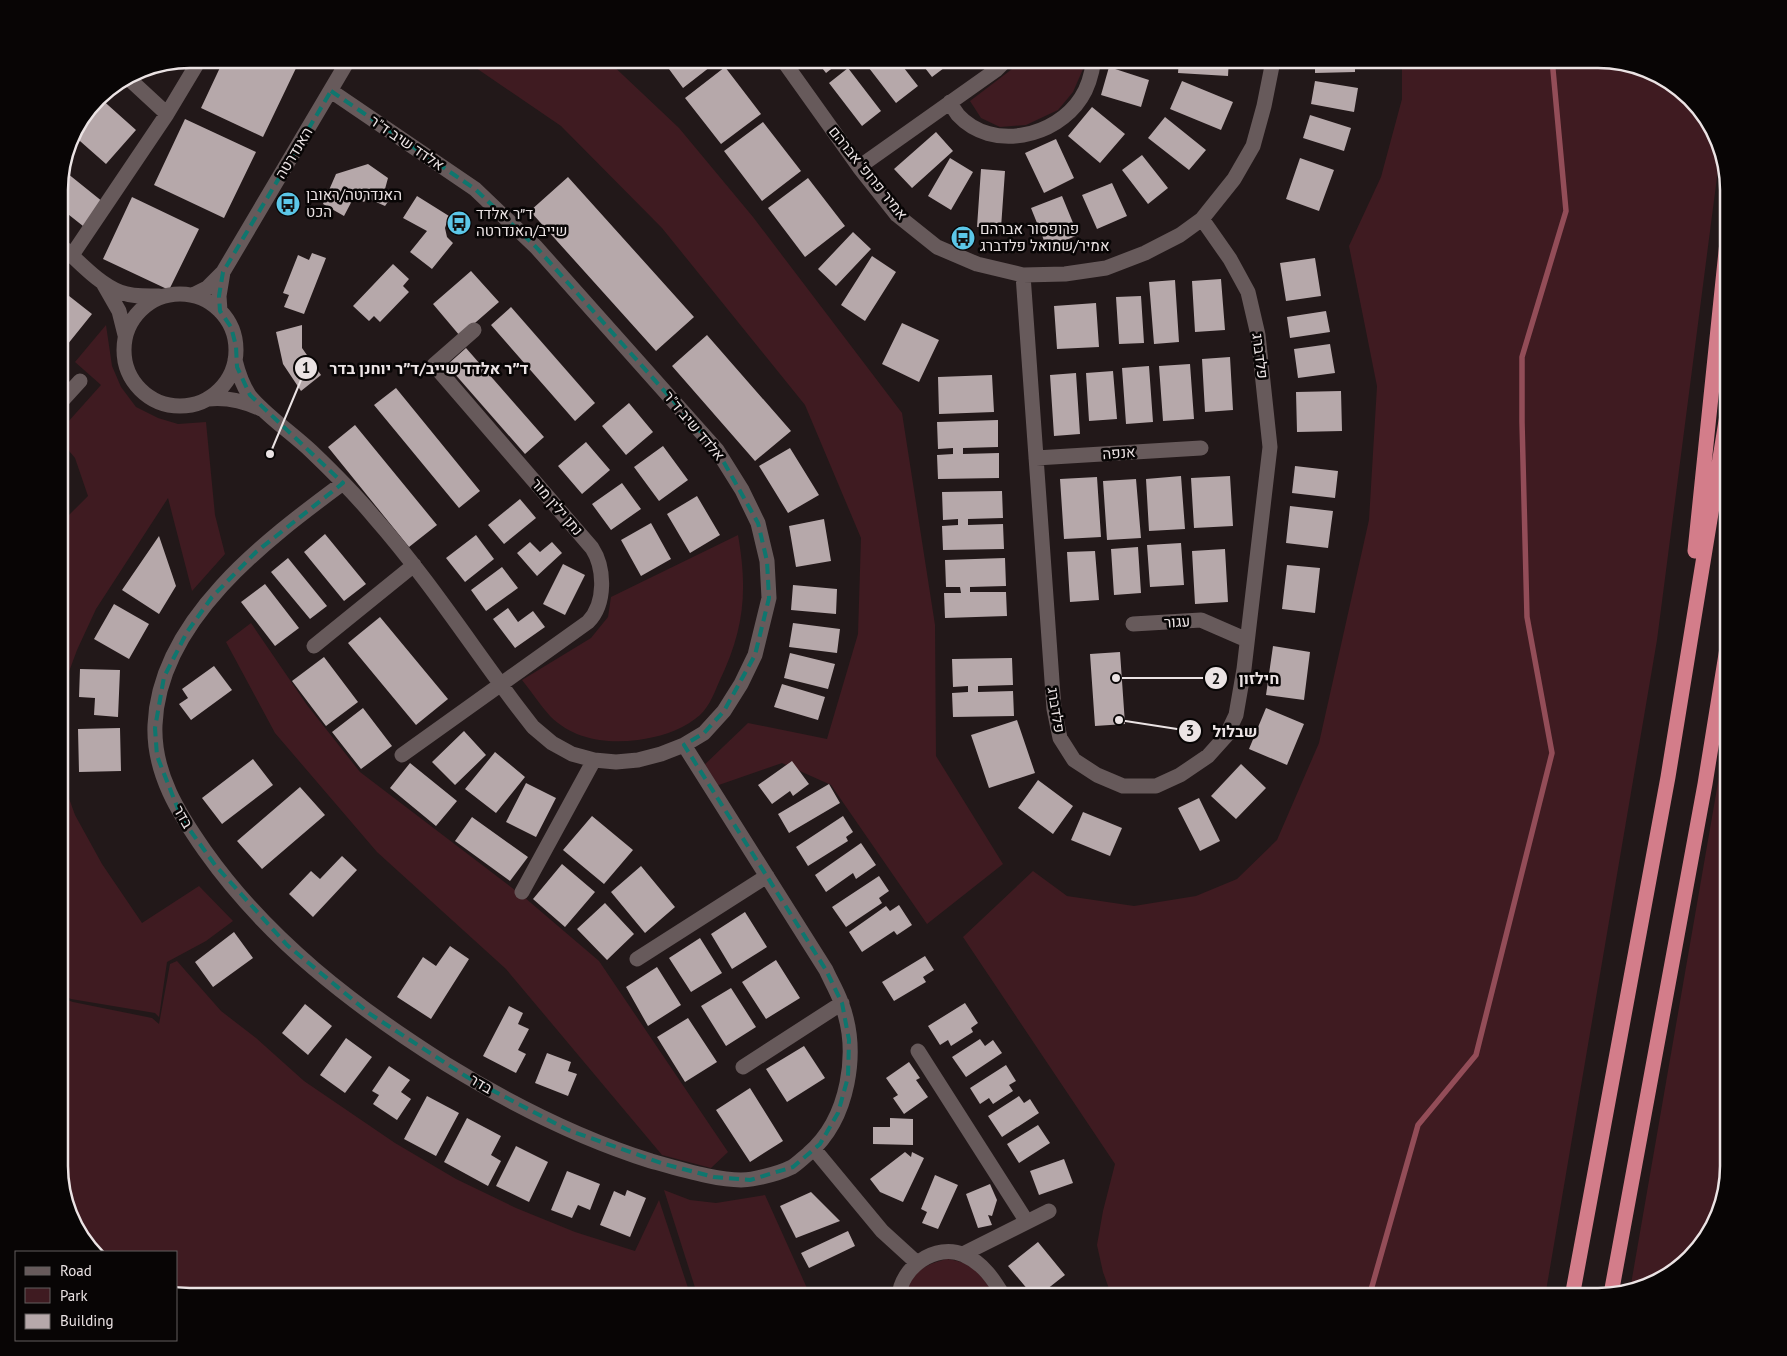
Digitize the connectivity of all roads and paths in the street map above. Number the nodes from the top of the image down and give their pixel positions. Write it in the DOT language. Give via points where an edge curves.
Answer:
graph roads {
  1 [pos="195,68"];
  2 [pos="344,68"];
  3 [pos="788,68"];
  4 [pos="998,68"];
  5 [pos="1093,68"];
  6 [pos="1272,68"];
  7 [pos="133,82"];
  8 [pos="331,91"];
  9 [pos="950,102"];
  10 [pos="167,114"];
  11 [pos="859,167"];
  12 [pos="1202,219"];
  13 [pos="68,252"];
  14 [pos="72,255"];
  15 [pos="223,272"];
  16 [pos="1023,275"];
  17 [pos="102,282"];
  18 [pos="163,296"];
  19 [pos="193,296"];
  20 [pos="1720,310"];
  21 [pos="220,311"];
  22 [pos="474,330"];
  23 [pos="125,334"];
  24 [pos="235,360"];
  25 [pos="80,381"];
  26 [pos="68,394"];
  27 [pos="208,399"];
  28 [pos="266,412"];
  29 [pos="1201,448"];
  30 [pos="1036,458"];
  31 [pos="1720,458"];
  32 [pos="343,482"];
  33 [pos="414,565"];
  34 [pos="1133,624"];
  35 [pos="1247,640"];
  36 [pos="314,646"];
  37 [pos="500,684"];
  38 [pos="1720,691"];
  39 [pos="1680,703"];
  40 [pos="684,745"];
  41 [pos="402,755"];
  42 [pos="594,760"];
  43 [pos="767,876"];
  44 [pos="522,892"];
  45 [pos="637,958"];
  46 [pos="842,1003"];
  47 [pos="918,1051"];
  48 [pos="743,1067"];
  49 [pos="814,1149"];
  50 [pos="1049,1211"];
  51 [pos="1027,1222"];
  52 [pos="963,1254"];
  53 [pos="916,1262"];
  54 [pos="1612,1287"];
  55 [pos="899,1288"];
  56 [pos="998,1288"];
  57 [pos="1574,1288"];
  1 -- 10 [label="street"];
  2 -- 8 [label="street, האנדרטה"];
  3 -- 11 [label="street, אמיר פרופ' אברהם"];
  4 -- 9 [label="street"];
  5 -- 9 [label="street" via="1091,80 1081,99 1068,114 1055,124 1017,137 981,131 958,115"];
  6 -- 12 [label="street, אמיר פרופ' אברהם" via="1253,146 1234,179"];
  7 -- 10 [label="street"];
  8 -- 15 [label="street, האנדרטה"];
  8 -- 40 [label="street, אלדד שיב ד\"ר" via="475,189 506,216 717,450 742,490 758,523 767,560 769,598 755,655 741,684 724,711 704,732"];
  9 -- 11 [label="street"];
  10 -- 14 [label="street"];
  11 -- 16 [label="street, אמיר פרופ' אברהם" via="897,214 937,246 977,264"];
  12 -- 16 [label="street, אמיר פרופ' אברהם" via="1145,253 1106,268 1065,274"];
  12 -- 35 [label="street, פלדברג" via="1248,292 1258,335 1270,448"];
  13 -- 14 [label="street"];
  14 -- 17 [label="street"];
  15 -- 19 [label="street, האנדרטה"];
  15 -- 21 [label="street, האנדרטה"];
  16 -- 30 [label="street, פלדברג"];
  17 -- 18 [label="street" via="120,292 137,296"];
  17 -- 23 [label="street" via="119,311"];
  18 -- 19 [label="street"];
  18 -- 23 [label="street" via="139,311"];
  19 -- 21 [label="street"];
  20 -- 39 [label="highway"];
  21 -- 24 [label="street" via="231,327 236,346"];
  22 -- 37 [label="street, נתן ילין מור" via="434,365 588,543 597,556 601,571 599,603 590,620"];
  23 -- 27 [label="street" via="126,367 143,393 157,402 175,406 192,405"];
  24 -- 27 [label="street" via="229,379"];
  24 -- 28 [label="street" via="246,389"];
  25 -- 26 [label="street"];
  27 -- 28 [label="street" via="234,400"];
  28 -- 32 [label="street, אלדד שיב ד\"ר"];
  29 -- 30 [label="street, אנפה"];
  30 -- 35 [label="street, פלדברג" via="1054,709 1060,738 1074,760 1123,786 1156,786 1208,756 1226,736 1236,715"];
  31 -- 39 [label="highway"];
  32 -- 33 [label="street, אלדד שיב ד\"ר"];
  32 -- 49 [label="street, בדר" via="275,535 225,583 200,611 164,677 155,728 157,756 166,786 182,819 250,907 327,980 416,1045 523,1108 615,1149 714,1177 750,1180 793,1167"];
  33 -- 36 [label="street"];
  33 -- 37 [label="street, אלדד שיב ד\"ר"];
  34 -- 35 [label="street, עגור" via="1201,620"];
  37 -- 41 [label="street"];
  37 -- 42 [label="street, אלדד שיב ד\"ר" via="533,727 552,743 572,754"];
  38 -- 54 [label="highway"];
  39 -- 57 [label="highway"];
  40 -- 42 [label="street, אלדד שיב ד\"ר" via="638,760"];
  40 -- 43 [label="street, בדר"];
  42 -- 44 [label="street"];
  43 -- 45 [label="street"];
  43 -- 46 [label="street, בדר" via="826,970"];
  46 -- 48 [label="street"];
  46 -- 49 [label="street, בדר" via="849,1040 848,1078 838,1113"];
  47 -- 51 [label="street"];
  49 -- 53 [label="street" via="882,1231"];
  50 -- 51 [label="street"];
  51 -- 52 [label="street"];
  52 -- 53 [label="street" via="946,1252"];
  52 -- 56 [label="street" via="979,1264"];
  53 -- 55 [label="street"];
}
